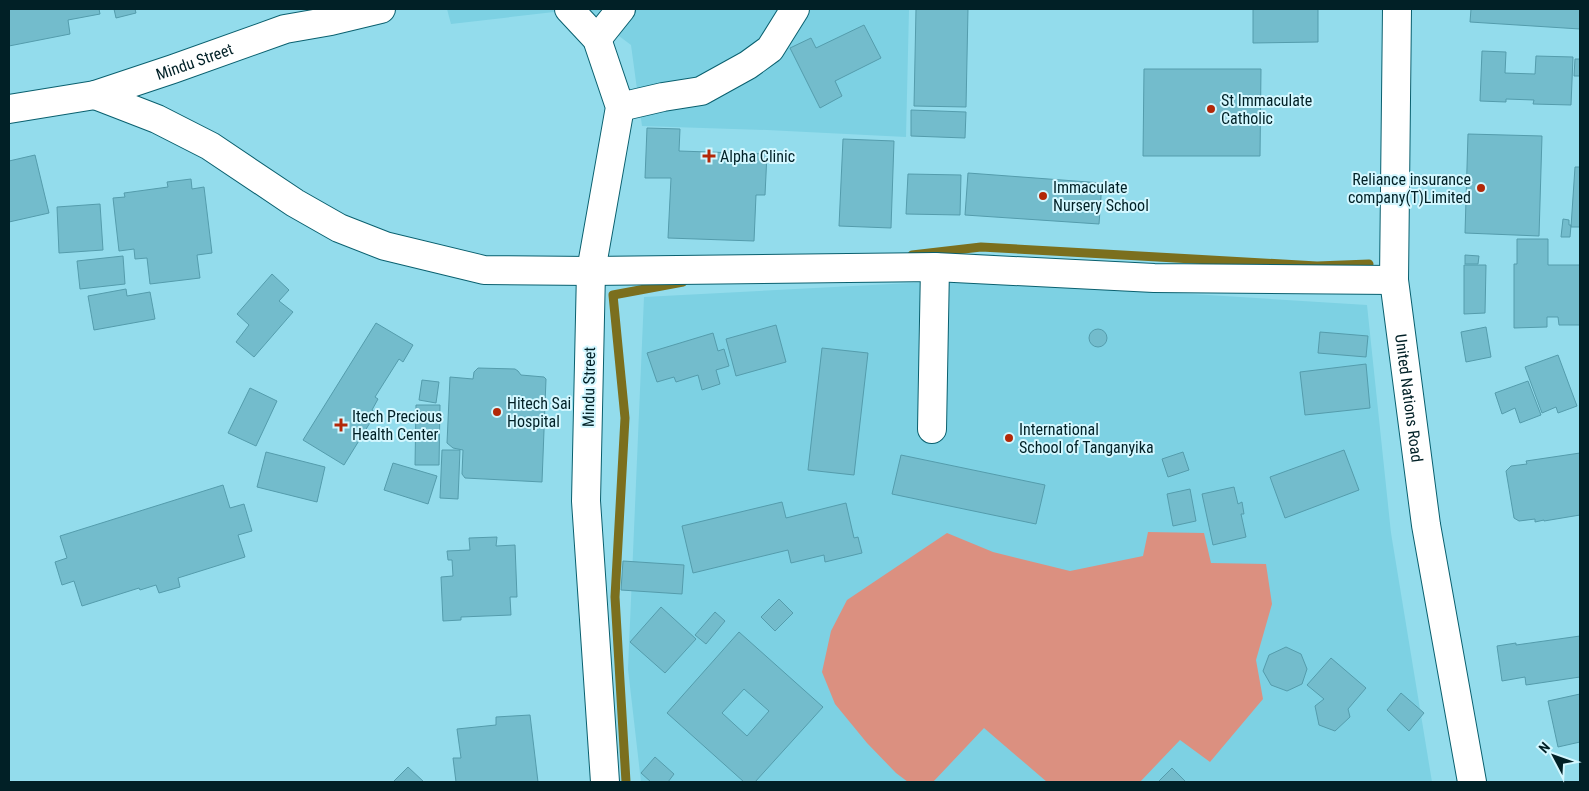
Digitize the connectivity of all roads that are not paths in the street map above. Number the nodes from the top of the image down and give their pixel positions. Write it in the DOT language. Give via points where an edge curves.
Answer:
graph roads {
  1 [pos="381,9"];
  2 [pos="569,9"];
  3 [pos="621,9"];
  4 [pos="794,9"];
  5 [pos="1397,9"];
  6 [pos="597,39"];
  7 [pos="95,95"];
  8 [pos="620,106"];
  9 [pos="9,109"];
  10 [pos="935,267"];
  11 [pos="591,271"];
  12 [pos="1394,280"];
  13 [pos="932,429"];
  14 [pos="605,782"];
  15 [pos="1472,782"];
  1 -- 7 [label="street, Mindu Street" via="285,29"];
  2 -- 6 [label="street, Mindu Street"];
  3 -- 6 [label="street"];
  4 -- 8 [label="street" via="770,49 748,66 701,91"];
  5 -- 12 [label="street, United Nations Road"];
  6 -- 8 [label="street, Mindu Street"];
  7 -- 9 [label="street, Mindu Street"];
  7 -- 11 [label="street" via="157,119 210,146 295,203 339,228 385,246 484,270"];
  8 -- 11 [label="street, Mindu Street"];
  10 -- 11 [label="street"];
  10 -- 12 [label="street" via="1154,278"];
  10 -- 13 [label="street"];
  11 -- 14 [label="street, Mindu Street" via="586,501"];
  12 -- 15 [label="street, United Nations Road" via="1426,525"];
}
